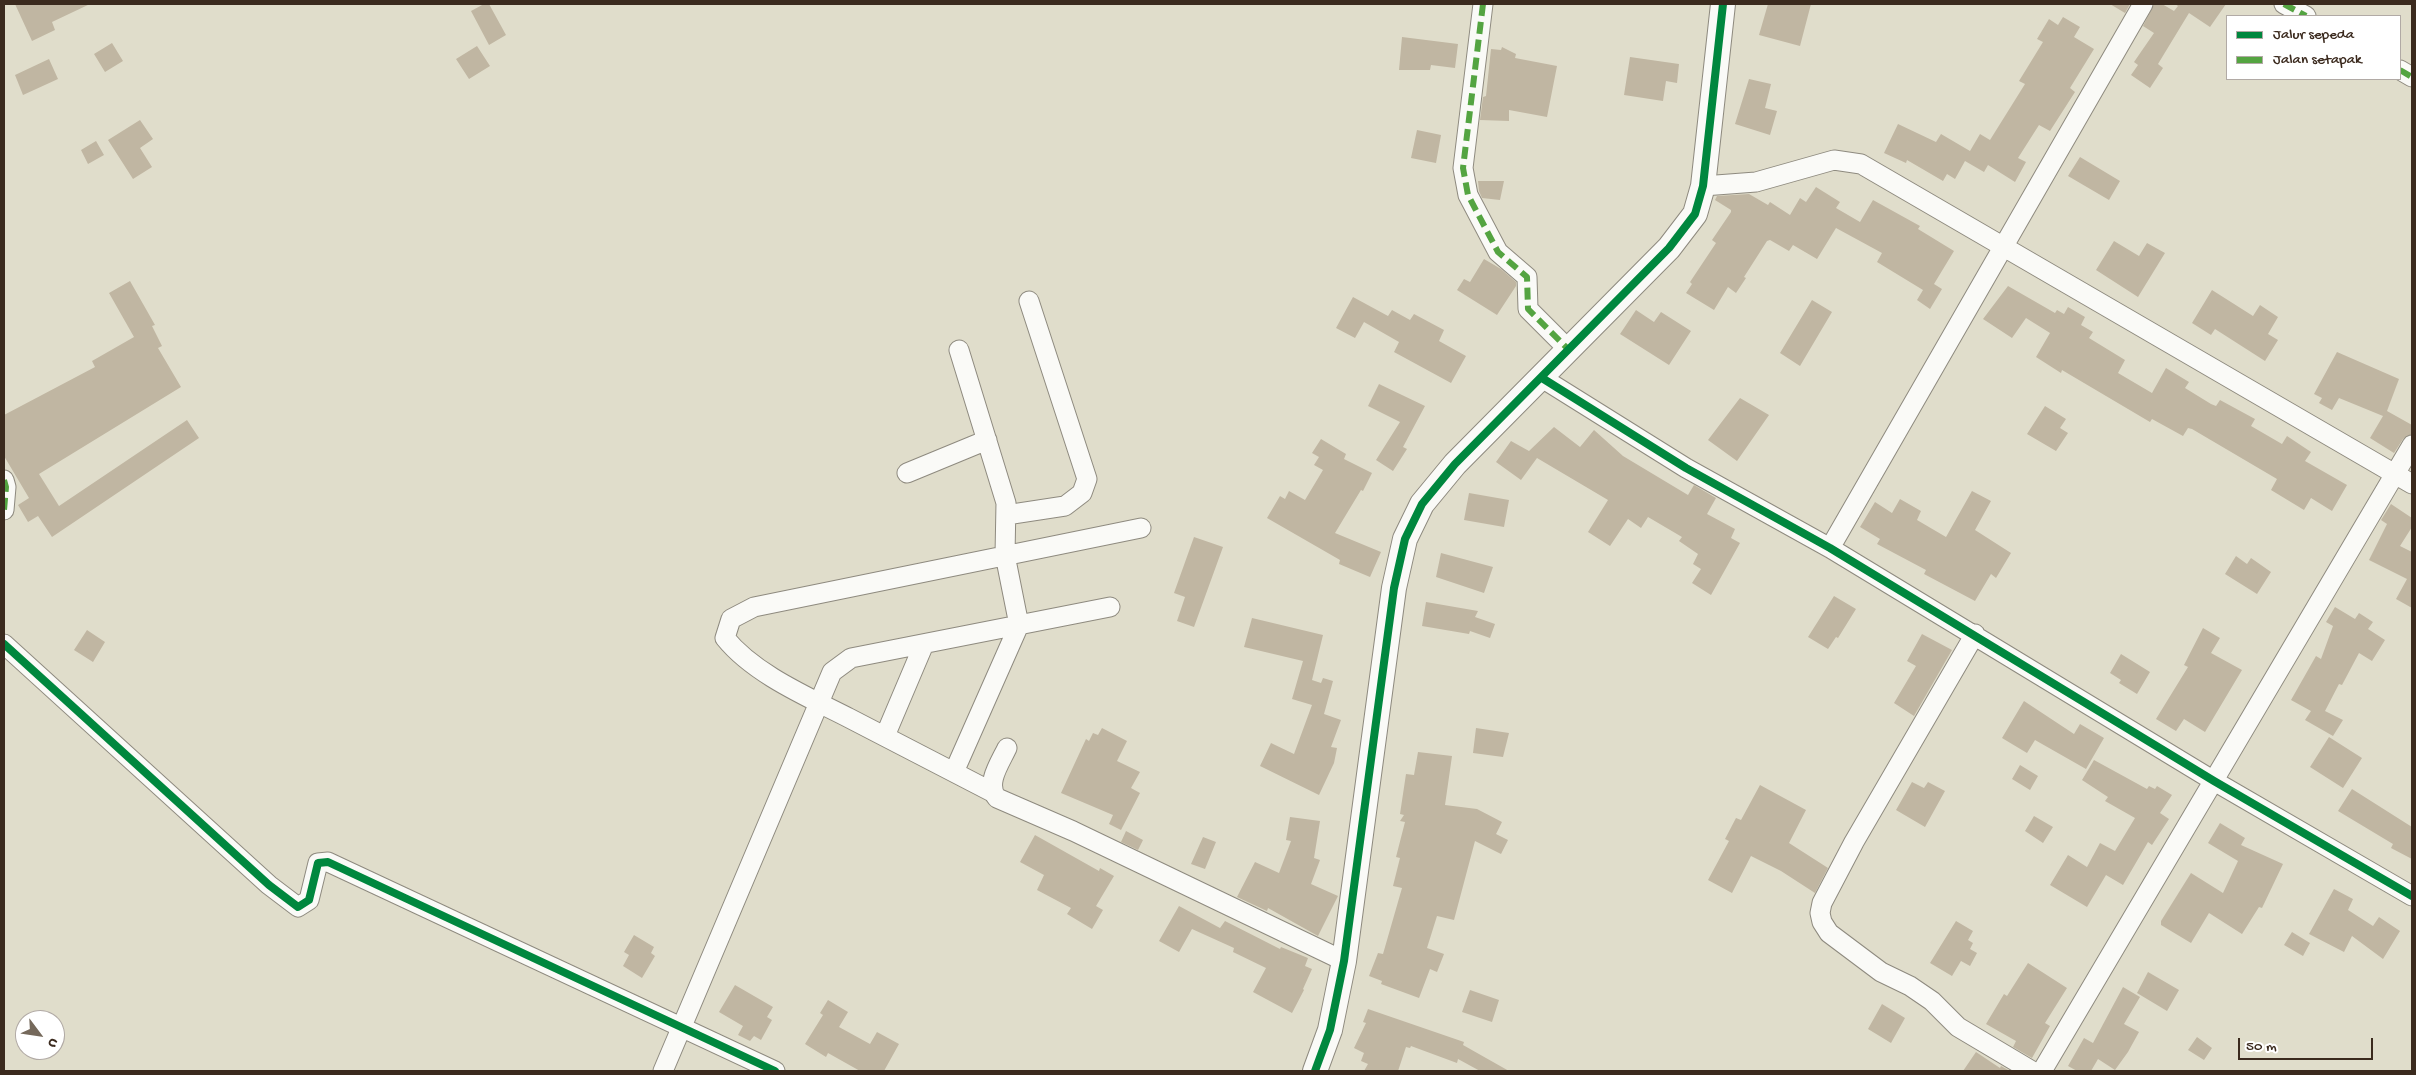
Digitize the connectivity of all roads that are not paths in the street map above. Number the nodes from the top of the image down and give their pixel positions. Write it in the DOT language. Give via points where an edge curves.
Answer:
graph roads {
  1 [pos="1483,4"];
  2 [pos="1723,4"];
  3 [pos="2143,4"];
  4 [pos="2284,4"];
  5 [pos="2304,15"];
  6 [pos="2401,71"];
  7 [pos="2412,77"];
  8 [pos="1703,186"];
  9 [pos="2003,246"];
  10 [pos="1029,301"];
  11 [pos="1567,348"];
  12 [pos="959,350"];
  13 [pos="1542,378"];
  14 [pos="987,440"];
  15 [pos="2412,445"];
  16 [pos="907,473"];
  17 [pos="2395,474"];
  18 [pos="4,480"];
  19 [pos="2412,484"];
  20 [pos="4,510"];
  21 [pos="1006,515"];
  22 [pos="1141,528"];
  23 [pos="1830,548"];
  24 [pos="1005,555"];
  25 [pos="1110,606"];
  26 [pos="1019,625"];
  27 [pos="1975,634"];
  28 [pos="4,644"];
  29 [pos="924,644"];
  30 [pos="820,703"];
  31 [pos="884,736"];
  32 [pos="1007,748"];
  33 [pos="954,772"];
  34 [pos="2214,781"];
  35 [pos="992,792"];
  36 [pos="2412,896"];
  37 [pos="1344,962"];
  38 [pos="682,1028"];
  39 [pos="663,1071"];
  40 [pos="775,1071"];
  41 [pos="1315,1071"];
  42 [pos="2032,1071"];
  43 [pos="2042,1071"];
  1 -- 11 [label="street" via="1464,168 1468,195 1498,252 1527,277 1528,309"];
  2 -- 8 [label="street"];
  3 -- 9 [label="street"];
  4 -- 5 [label="street"];
  6 -- 7 [label="street"];
  8 -- 9 [label="street" via="1756,182 1834,160 1847,161 1861,164"];
  8 -- 11 [label="street" via="1695,214 1669,248"];
  9 -- 17 [label="street"];
  9 -- 23 [label="street"];
  10 -- 21 [label="street" via="1087,479 1082,493 1065,506"];
  11 -- 13 [label="street"];
  12 -- 14 [label="street"];
  13 -- 23 [label="street" via="1686,468"];
  13 -- 37 [label="street" via="1454,464 1422,504 1405,539 1394,588"];
  14 -- 16 [label="street"];
  14 -- 21 [label="street" via="1006,503"];
  15 -- 17 [label="street"];
  17 -- 19 [label="street"];
  17 -- 34 [label="street"];
  18 -- 20 [label="street"];
  21 -- 24 [label="street"];
  22 -- 24 [label="street"];
  23 -- 27 [label="street"];
  24 -- 26 [label="street"];
  24 -- 30 [label="street" via="754,607 731,619 725,638 737,653"];
  25 -- 26 [label="street"];
  26 -- 29 [label="street"];
  26 -- 33 [label="street"];
  27 -- 34 [label="street"];
  27 -- 42 [label="street" via="1854,842 1822,903 1820,913 1829,933 1865,961 1932,1001 1958,1027"];
  28 -- 38 [label="street" via="269,885 298,907 309,900 318,863 328,862"];
  29 -- 30 [label="street" via="851,658 832,672"];
  29 -- 31 [label="street"];
  30 -- 31 [label="street"];
  30 -- 38 [label="street"];
  31 -- 33 [label="street"];
  32 -- 35 [label="street" via="991,784"];
  33 -- 35 [label="street"];
  34 -- 36 [label="street"];
  34 -- 43 [label="street"];
  35 -- 37 [label="street" via="997,798 1073,831"];
  37 -- 41 [label="street" via="1330,1030"];
  38 -- 39 [label="street"];
  38 -- 40 [label="street"];
}
